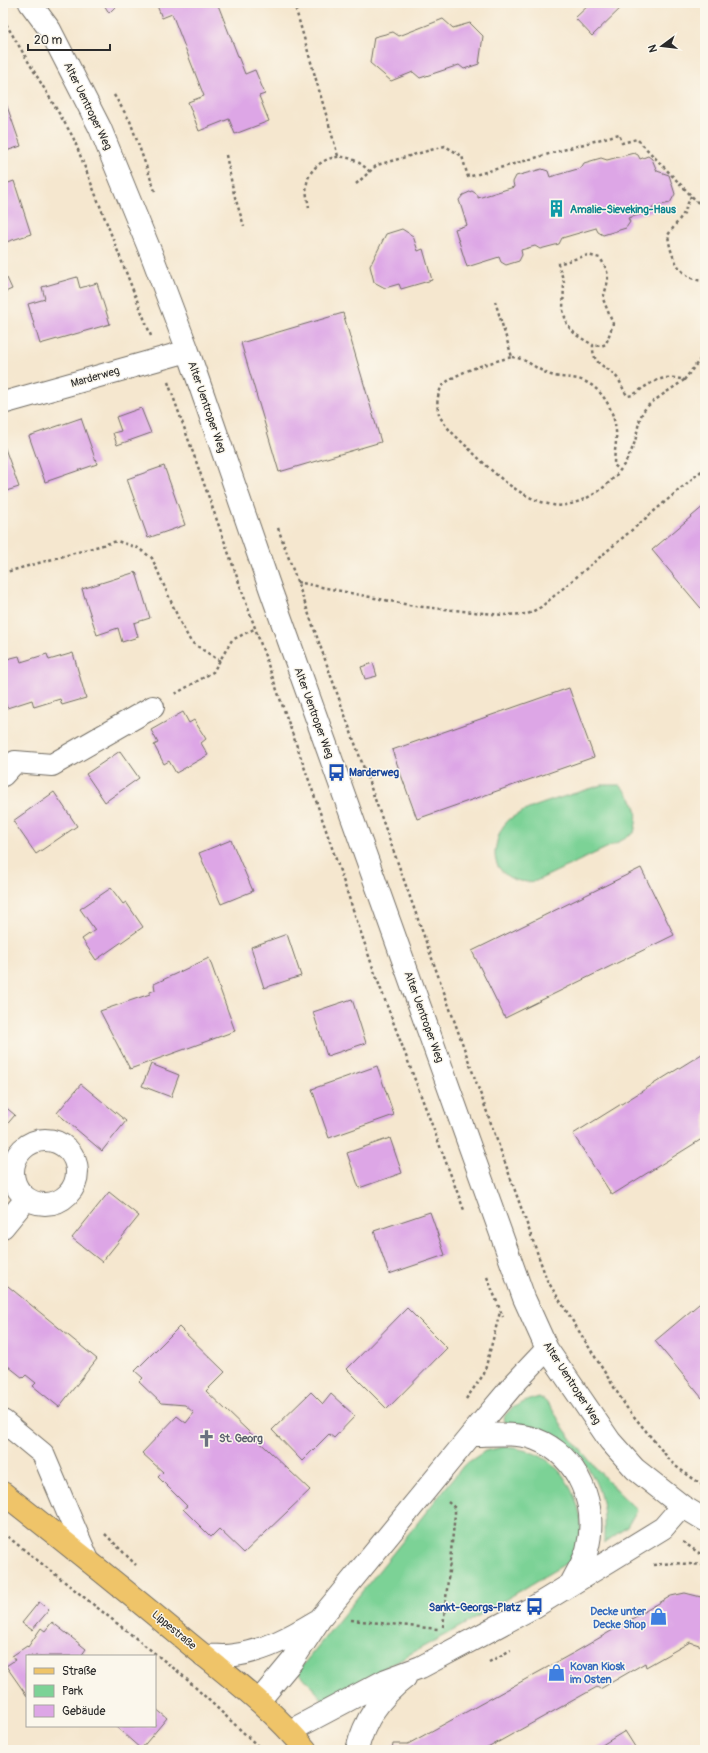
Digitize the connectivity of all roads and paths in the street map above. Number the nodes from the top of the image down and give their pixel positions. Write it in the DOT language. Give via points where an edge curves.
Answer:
graph roads {
  1 [pos="30,3"];
  2 [pos="294,3"];
  3 [pos="3,19"];
  4 [pos="110,88"];
  5 [pos="226,155"];
  6 [pos="338,156"];
  7 [pos="370,172"];
  8 [pos="356,184"];
  9 [pos="156,194"];
  10 [pos="692,196"];
  11 [pos="309,208"];
  12 [pos="705,210"];
  13 [pos="244,226"];
  14 [pos="705,282"];
  15 [pos="495,301"];
  16 [pos="593,345"];
  17 [pos="188,351"];
  18 [pos="705,353"];
  19 [pos="512,357"];
  20 [pos="159,359"];
  21 [pos="684,380"];
  22 [pos="3,403"];
  23 [pos="705,468"];
  24 [pos="620,470"];
  25 [pos="277,524"];
  26 [pos="3,573"];
  27 [pos="298,582"];
  28 [pos="254,629"];
  29 [pos="220,661"];
  30 [pos="154,707"];
  31 [pos="9,769"];
  32 [pos="26,1199"];
  33 [pos="464,1212"];
  34 [pos="3,1227"];
  35 [pos="485,1269"];
  36 [pos="547,1349"];
  37 [pos="462,1404"];
  38 [pos="3,1421"];
  39 [pos="471,1434"];
  40 [pos="428,1487"];
  41 [pos="705,1487"];
  42 [pos="3,1493"];
  43 [pos="682,1506"];
  44 [pos="705,1520"];
  45 [pos="101,1529"];
  46 [pos="3,1533"];
  47 [pos="88,1560"];
  48 [pos="139,1568"];
  49 [pos="571,1584"];
  50 [pos="323,1615"];
  51 [pos="204,1656"];
  52 [pos="421,1667"];
  53 [pos="259,1701"];
  54 [pos="290,1731"];
  55 [pos="262,1750"];
  56 [pos="306,1750"];
  57 [pos="357,1750"];
  1 -- 17 [label="street, Alter Uentroper Weg" via="50,30 100,128"];
  2 -- 6 [label="path"];
  3 -- 20 [label="path" via="73,137"];
  4 -- 9 [label="path" via="130,121"];
  5 -- 13 [label="path"];
  6 -- 7 [label="path" via="355,160"];
  6 -- 11 [label="path" via="322,162 310,174 306,192"];
  7 -- 8 [label="path"];
  7 -- 10 [label="path" via="377,165 445,146 462,156 468,177 619,134 622,143 637,139"];
  10 -- 12 [label="path"];
  10 -- 14 [label="path" via="684,213 668,235 671,253 677,265 694,280"];
  15 -- 19 [label="path"];
  16 -- 16 [label="path" via="584,342 567,325 563,310 564,282 558,264 588,255 600,258 608,271 609,280 603,299 613,324 606,344"];
  16 -- 21 [label="path" via="593,356 617,377 628,396 664,377 673,376"];
  17 -- 20 [label="street, Marderweg"];
  17 -- 36 [label="street, Alter Uentroper Weg" via="260,562 524,1298"];
  18 -- 21 [label="path"];
  19 -- 24 [label="path" via="519,358 548,374 585,381 604,396 614,418 614,465"];
  19 -- 24 [label="path" via="466,372 449,380 442,387 437,404 441,419 453,433 497,476 536,500 554,505 568,505 583,500 600,490"];
  20 -- 22 [label="street, Marderweg"];
  20 -- 28 [label="path"];
  21 -- 24 [label="path" via="645,408 635,441"];
  23 -- 27 [label="path" via="541,606 528,614 503,615 414,606"];
  25 -- 27 [label="path"];
  26 -- 29 [label="path" via="117,541 138,548 152,558 191,642"];
  27 -- 41 [label="path" via="547,1280 627,1408 674,1464"];
  28 -- 29 [label="path" via="232,640"];
  28 -- 33 [label="path" via="374,971"];
  29 -- 30 [label="path" via="213,672"];
  30 -- 31 [label="street" via="52,765"];
  32 -- 34 [label="street"];
  35 -- 37 [label="path" via="500,1312 484,1374"];
  36 -- 39 [label="street"];
  36 -- 43 [label="street, Alter Uentroper Weg" via="610,1441 636,1469"];
  38 -- 47 [label="street, Lippestraße" via="43,1454"];
  39 -- 40 [label="street"];
  39 -- 49 [label="street" via="506,1434 535,1439 563,1455 582,1481 591,1511 587,1550"];
  40 -- 50 [label="street"];
  40 -- 50 [label="path" via="455,1508 443,1629"];
  42 -- 47 [label="main road, Lippestraße"];
  43 -- 44 [label="street, Alter Uentroper Weg"];
  43 -- 49 [label="street" via="663,1528"];
  45 -- 48 [label="path"];
  46 -- 55 [label="path" via="181,1674"];
  47 -- 51 [label="main road, Lippestraße"];
  49 -- 52 [label="street" via="534,1607"];
  50 -- 51 [label="street" via="292,1635 264,1648 235,1655"];
  50 -- 53 [label="street" via="293,1660"];
  51 -- 53 [label="main road, Lippestraße"];
  52 -- 54 [label="street" via="386,1680"];
  52 -- 57 [label="street" via="391,1689 376,1708 361,1736"];
  53 -- 54 [label="main road"];
  54 -- 56 [label="main road"];
}
